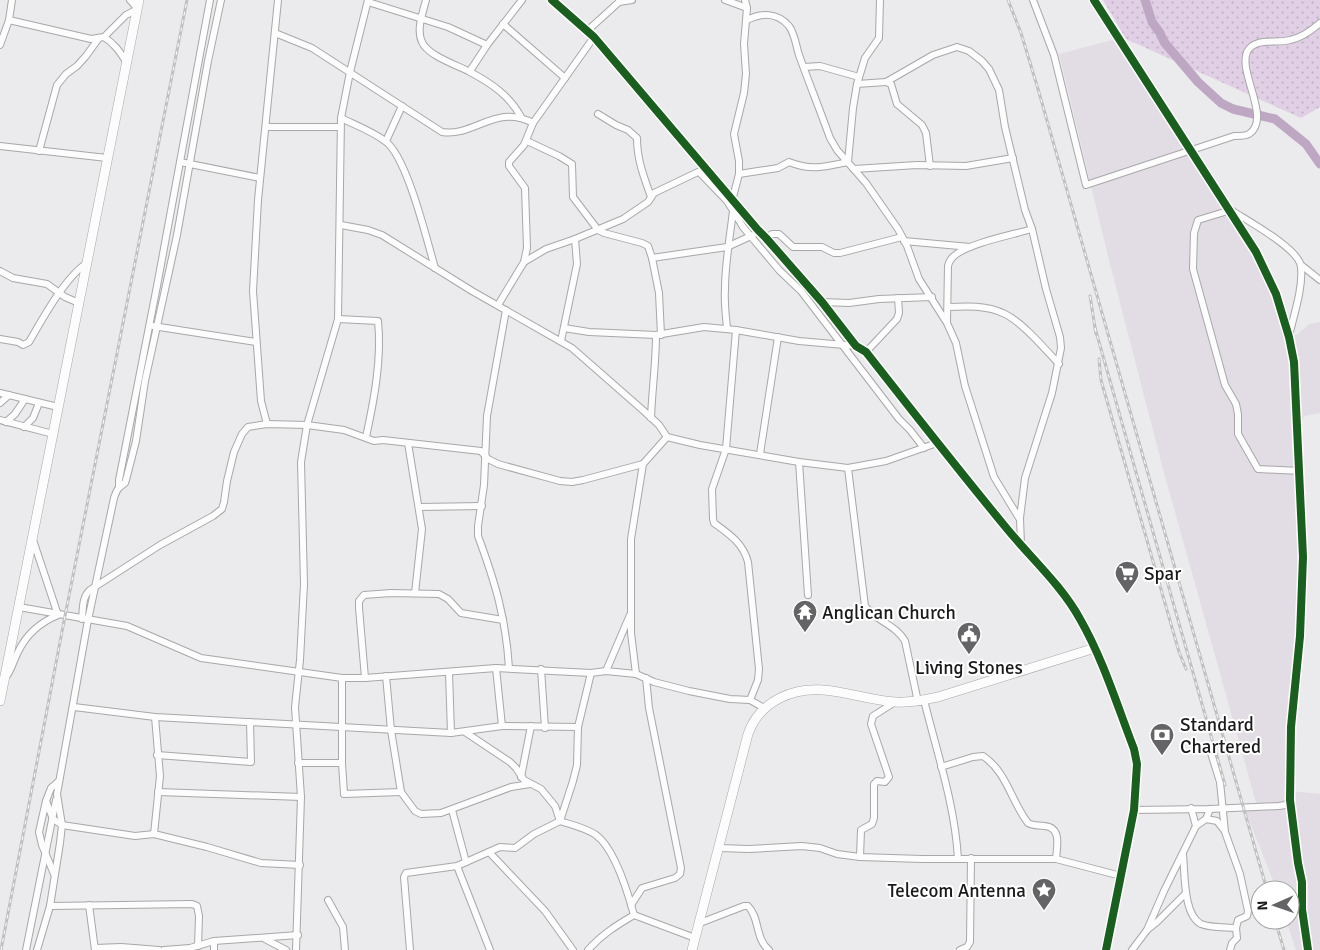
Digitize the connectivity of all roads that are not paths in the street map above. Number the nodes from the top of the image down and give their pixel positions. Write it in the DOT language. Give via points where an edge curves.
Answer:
graph roads {
  1 [pos="12,0"];
  2 [pos="130,0"];
  3 [pos="210,0"];
  4 [pos="221,0"];
  5 [pos="278,0"];
  6 [pos="426,0"];
  7 [pos="522,0"];
  8 [pos="552,0"];
  9 [pos="632,0"];
  10 [pos="725,0"];
  11 [pos="745,0"];
  12 [pos="880,0"];
  13 [pos="1033,0"];
  14 [pos="1094,0"];
  15 [pos="368,1"];
  16 [pos="619,1"];
  17 [pos="138,5"];
  18 [pos="747,8"];
  19 [pos="422,18"];
  20 [pos="8,20"];
  21 [pos="746,20"];
  22 [pos="1320,23"];
  23 [pos="502,24"];
  24 [pos="275,33"];
  25 [pos="590,34"];
  26 [pos="101,37"];
  27 [pos="0,45"];
  28 [pos="487,45"];
  29 [pos="127,63"];
  30 [pos="804,67"];
  31 [pos="470,71"];
  32 [pos="350,72"];
  33 [pos="859,77"];
  34 [pos="565,78"];
  35 [pos="886,82"];
  36 [pos="857,84"];
  37 [pos="402,106"];
  38 [pos="598,114"];
  39 [pos="521,117"];
  40 [pos="341,118"];
  41 [pos="533,124"];
  42 [pos="266,127"];
  43 [pos="340,127"];
  44 [pos="386,141"];
  45 [pos="527,141"];
  46 [pos="0,146"];
  47 [pos="39,150"];
  48 [pos="1191,151"];
  49 [pos="107,158"];
  50 [pos="1013,158"];
  51 [pos="180,162"];
  52 [pos="848,162"];
  53 [pos="191,164"];
  54 [pos="930,166"];
  55 [pos="854,169"];
  56 [pos="702,170"];
  57 [pos="739,174"];
  58 [pos="260,178"];
  59 [pos="651,198"];
  60 [pos="732,199"];
  61 [pos="733,210"];
  62 [pos="1230,210"];
  63 [pos="340,225"];
  64 [pos="1032,229"];
  65 [pos="598,230"];
  66 [pos="755,234"];
  67 [pos="766,238"];
  68 [pos="903,239"];
  69 [pos="575,240"];
  70 [pos="727,247"];
  71 [pos="971,247"];
  72 [pos="652,258"];
  73 [pos="524,262"];
  74 [pos="87,263"];
  75 [pos="1301,265"];
  76 [pos="435,268"];
  77 [pos="0,271"];
  78 [pos="1320,280"];
  79 [pos="59,293"];
  80 [pos="932,297"];
  81 [pos="898,298"];
  82 [pos="822,302"];
  83 [pos="79,303"];
  84 [pos="498,305"];
  85 [pos="948,307"];
  86 [pos="506,310"];
  87 [pos="338,319"];
  88 [pos="948,323"];
  89 [pos="149,324"];
  90 [pos="157,327"];
  91 [pos="564,328"];
  92 [pos="727,329"];
  93 [pos="736,330"];
  94 [pos="659,335"];
  95 [pos="778,337"];
  96 [pos="1289,337"];
  97 [pos="0,339"];
  98 [pos="256,342"];
  99 [pos="561,342"];
  100 [pos="842,344"];
  101 [pos="856,346"];
  102 [pos="866,352"];
  103 [pos="1059,364"];
  104 [pos="0,393"];
  105 [pos="9,395"];
  106 [pos="26,399"];
  107 [pos="39,402"];
  108 [pos="0,403"];
  109 [pos="58,407"];
  110 [pos="651,418"];
  111 [pos="3,421"];
  112 [pos="267,424"];
  113 [pos="307,425"];
  114 [pos="24,427"];
  115 [pos="53,434"];
  116 [pos="366,437"];
  117 [pos="667,437"];
  118 [pos="408,443"];
  119 [pos="937,443"];
  120 [pos="924,448"];
  121 [pos="726,449"];
  122 [pos="760,454"];
  123 [pos="485,455"];
  124 [pos="799,462"];
  125 [pos="643,464"];
  126 [pos="848,468"];
  127 [pos="1300,471"];
  128 [pos="119,486"];
  129 [pos="482,506"];
  130 [pos="419,507"];
  131 [pos="1020,518"];
  132 [pos="32,536"];
  133 [pos="1021,546"];
  134 [pos="95,587"];
  135 [pos="415,593"];
  136 [pos="808,595"];
  137 [pos="19,607"];
  138 [pos="631,613"];
  139 [pos="58,615"];
  140 [pos="85,620"];
  141 [pos="503,620"];
  142 [pos="1095,648"];
  143 [pos="496,668"];
  144 [pos="509,668"];
  145 [pos="541,669"];
  146 [pos="606,671"];
  147 [pos="299,672"];
  148 [pos="449,672"];
  149 [pos="591,673"];
  150 [pos="636,674"];
  151 [pos="386,676"];
  152 [pos="342,678"];
  153 [pos="365,678"];
  154 [pos="646,678"];
  155 [pos="4,680"];
  156 [pos="750,700"];
  157 [pos="0,701"];
  158 [pos="921,701"];
  159 [pos="895,702"];
  160 [pos="74,707"];
  161 [pos="764,708"];
  162 [pos="155,717"];
  163 [pos="250,722"];
  164 [pos="296,725"];
  165 [pos="502,726"];
  166 [pos="532,726"];
  167 [pos="578,727"];
  168 [pos="341,728"];
  169 [pos="545,728"];
  170 [pos="391,730"];
  171 [pos="465,732"];
  172 [pos="451,733"];
  173 [pos="1211,753"];
  174 [pos="157,755"];
  175 [pos="298,763"];
  176 [pos="342,763"];
  177 [pos="941,767"];
  178 [pos="521,777"];
  179 [pos="60,781"];
  180 [pos="530,784"];
  181 [pos="158,792"];
  182 [pos="401,792"];
  183 [pos="57,794"];
  184 [pos="301,797"];
  185 [pos="1290,800"];
  186 [pos="46,801"];
  187 [pos="1191,808"];
  188 [pos="1224,808"];
  189 [pos="1210,809"];
  190 [pos="452,810"];
  191 [pos="1134,810"];
  192 [pos="53,819"];
  193 [pos="1206,819"];
  194 [pos="560,821"];
  195 [pos="62,825"];
  196 [pos="1196,826"];
  197 [pos="1225,832"];
  198 [pos="154,834"];
  199 [pos="719,848"];
  200 [pos="489,852"];
  201 [pos="46,854"];
  202 [pos="1183,854"];
  203 [pos="860,857"];
  204 [pos="972,858"];
  205 [pos="958,859"];
  206 [pos="1056,859"];
  207 [pos="466,862"];
  208 [pos="300,865"];
  209 [pos="457,866"];
  210 [pos="54,876"];
  211 [pos="1120,876"];
  212 [pos="1186,893"];
  213 [pos="328,900"];
  214 [pos="89,905"];
  215 [pos="631,905"];
  216 [pos="50,906"];
  217 [pos="634,915"];
  218 [pos="700,923"];
  219 [pos="1236,928"];
  220 [pos="1147,930"];
  221 [pos="298,935"];
  222 [pos="261,937"];
  223 [pos="695,938"];
  224 [pos="214,941"];
  225 [pos="198,946"];
  226 [pos="95,949"];
  227 [pos="121,949"];
  228 [pos="26,950"];
  229 [pos="37,950"];
  230 [pos="159,950"];
  231 [pos="164,950"];
  232 [pos="214,950"];
  233 [pos="286,950"];
  234 [pos="296,950"];
  235 [pos="345,950"];
  236 [pos="410,950"];
  237 [pos="490,950"];
  238 [pos="572,950"];
  239 [pos="588,950"];
  240 [pos="692,950"];
  241 [pos="770,950"];
  242 [pos="960,950"];
  243 [pos="1106,950"];
  244 [pos="1132,950"];
  245 [pos="1230,950"];
  246 [pos="1308,950"];
  1 -- 20 [label="street"];
  2 -- 17 [label="street"];
  3 -- 51 [label="street"];
  4 -- 53 [label="street"];
  5 -- 24 [label="street"];
  6 -- 19 [label="street"];
  7 -- 23 [label="street"];
  8 -- 25 [label="street"];
  9 -- 16 [label="street"];
  10 -- 18 [label="street"];
  11 -- 18 [label="street"];
  12 -- 33 [label="street" via="879,38"];
  13 -- 48 [label="street" via="1054,55 1086,185"];
  14 -- 48 [label="street"];
  15 -- 19 [label="street"];
  15 -- 32 [label="street"];
  16 -- 25 [label="street"];
  17 -- 26 [label="street"];
  17 -- 29 [label="street"];
  18 -- 21 [label="street"];
  19 -- 28 [label="street"];
  19 -- 31 [label="street" via="420,31 425,47"];
  20 -- 26 [label="street" via="91,40"];
  20 -- 27 [label="street"];
  21 -- 30 [label="street" via="766,14 789,26"];
  21 -- 57 [label="street" via="744,94 734,134"];
  22 -- 48 [label="street" via="1290,40 1254,44 1247,51 1245,61 1255,97 1255,128 1248,135 1234,136"];
  23 -- 28 [label="street"];
  23 -- 34 [label="street"];
  24 -- 32 [label="street" via="312,48"];
  24 -- 42 [label="street"];
  25 -- 34 [label="street"];
  25 -- 56 [label="street"];
  26 -- 29 [label="street" via="116,46"];
  26 -- 47 [label="street" via="57,85"];
  28 -- 31 [label="street"];
  29 -- 49 [label="street"];
  30 -- 33 [label="street" via="820,66"];
  30 -- 52 [label="street" via="830,138"];
  31 -- 39 [label="street" via="492,84 512,102"];
  32 -- 37 [label="street"];
  32 -- 40 [label="street"];
  33 -- 36 [label="street"];
  34 -- 41 [label="street"];
  35 -- 36 [label="street"];
  35 -- 50 [label="street" via="948,48 969,51 989,69 999,90"];
  35 -- 54 [label="street" via="891,84 898,104 922,125"];
  36 -- 52 [label="street"];
  37 -- 39 [label="street" via="432,127 446,132 461,131 489,120"];
  37 -- 44 [label="street"];
  38 -- 59 [label="street" via="637,138 639,165"];
  39 -- 41 [label="street"];
  40 -- 43 [label="street"];
  40 -- 44 [label="street"];
  41 -- 45 [label="street"];
  42 -- 43 [label="street"];
  42 -- 58 [label="street"];
  43 -- 63 [label="street"];
  44 -- 76 [label="street" via="409,180"];
  45 -- 65 [label="street" via="572,164 573,198"];
  45 -- 73 [label="street" via="508,164 525,188 527,248"];
  46 -- 47 [label="street"];
  47 -- 49 [label="street"];
  48 -- 62 [label="street"];
  49 -- 74 [label="street"];
  50 -- 54 [label="street" via="966,166"];
  50 -- 64 [label="street"];
  51 -- 53 [label="street"];
  51 -- 89 [label="street"];
  52 -- 55 [label="street"];
  52 -- 57 [label="street" via="803,168 789,162 778,168"];
  53 -- 58 [label="street"];
  53 -- 90 [label="street"];
  54 -- 55 [label="street"];
  55 -- 68 [label="street"];
  56 -- 59 [label="street" via="654,193"];
  56 -- 60 [label="street"];
  56 -- 61 [label="street"];
  57 -- 60 [label="street"];
  58 -- 98 [label="street" via="254,291"];
  59 -- 65 [label="street" via="623,219"];
  60 -- 61 [label="street"];
  60 -- 66 [label="street"];
  61 -- 66 [label="street" via="743,227"];
  61 -- 70 [label="street"];
  62 -- 75 [label="street" via="1291,250"];
  62 -- 96 [label="street" via="1256,252 1276,294"];
  62 -- 127 [label="street" via="1198,220 1194,233 1193,269 1225,385 1236,404 1238,434 1258,469"];
  63 -- 76 [label="street" via="382,235"];
  63 -- 87 [label="street"];
  64 -- 71 [label="street"];
  64 -- 103 [label="street" via="1060,337"];
  65 -- 69 [label="street"];
  65 -- 72 [label="street" via="648,246"];
  66 -- 67 [label="street"];
  66 -- 70 [label="street"];
  66 -- 100 [label="street" via="779,270 801,291"];
  67 -- 68 [label="street" via="779,234 793,247 822,247 840,253"];
  67 -- 82 [label="street"];
  68 -- 71 [label="street"];
  68 -- 80 [label="street" via="919,279"];
  69 -- 73 [label="street" via="546,249"];
  69 -- 91 [label="street" via="577,264"];
  70 -- 72 [label="street"];
  70 -- 92 [label="street" via="724,290"];
  71 -- 85 [label="street" via="950,260"];
  72 -- 94 [label="street" via="658,293"];
  73 -- 84 [label="street"];
  74 -- 79 [label="street"];
  74 -- 83 [label="street"];
  75 -- 78 [label="street"];
  75 -- 96 [label="street"];
  76 -- 84 [label="street"];
  77 -- 79 [label="street" via="14,278 47,284"];
  79 -- 83 [label="street"];
  79 -- 97 [label="street" via="29,342 23,345"];
  80 -- 81 [label="street"];
  80 -- 88 [label="street"];
  81 -- 82 [label="street"];
  81 -- 102 [label="street" via="897,319"];
  82 -- 101 [label="street"];
  83 -- 109 [label="street"];
  84 -- 86 [label="street"];
  85 -- 88 [label="street"];
  85 -- 103 [label="street" via="977,306 1005,314"];
  86 -- 99 [label="street"];
  86 -- 123 [label="street" via="487,416"];
  87 -- 113 [label="street"];
  87 -- 116 [label="street" via="378,321 379,352"];
  88 -- 131 [label="street" via="994,478"];
  89 -- 90 [label="street"];
  89 -- 128 [label="street" via="127,429"];
  90 -- 98 [label="street"];
  90 -- 128 [label="street" via="129,472 125,483"];
  91 -- 94 [label="street"];
  91 -- 99 [label="street"];
  92 -- 93 [label="street"];
  92 -- 94 [label="street" via="704,327"];
  93 -- 95 [label="street"];
  93 -- 121 [label="street"];
  94 -- 110 [label="street"];
  95 -- 100 [label="street"];
  95 -- 122 [label="street"];
  96 -- 127 [label="street" via="1294,362"];
  98 -- 112 [label="street" via="261,401"];
  99 -- 110 [label="street" via="596,368"];
  100 -- 101 [label="street"];
  100 -- 120 [label="street"];
  101 -- 102 [label="street"];
  102 -- 119 [label="street"];
  103 -- 131 [label="street" via="1027,471"];
  104 -- 105 [label="street"];
  105 -- 106 [label="street"];
  105 -- 108 [label="street"];
  106 -- 107 [label="street"];
  106 -- 111 [label="street"];
  107 -- 109 [label="street"];
  107 -- 114 [label="street" via="33,418"];
  109 -- 115 [label="street"];
  110 -- 117 [label="street"];
  111 -- 114 [label="street"];
  112 -- 113 [label="street"];
  112 -- 134 [label="street" via="248,428 242,434 230,465 222,509"];
  113 -- 116 [label="street"];
  113 -- 147 [label="street" via="301,462 304,584"];
  114 -- 115 [label="street"];
  115 -- 132 [label="street"];
  116 -- 118 [label="street" via="374,441"];
  117 -- 121 [label="street"];
  117 -- 125 [label="street"];
  118 -- 123 [label="street" via="480,451"];
  118 -- 130 [label="street"];
  119 -- 120 [label="street"];
  119 -- 133 [label="street"];
  120 -- 126 [label="street" via="886,461"];
  121 -- 122 [label="street"];
  121 -- 156 [label="street" via="712,489 713,519 745,551 748,562 759,669"];
  122 -- 124 [label="street"];
  123 -- 125 [label="street" via="498,464 566,482"];
  123 -- 129 [label="street"];
  124 -- 126 [label="street"];
  124 -- 136 [label="street"];
  125 -- 138 [label="street" via="631,539"];
  126 -- 158 [label="street" via="866,606 872,615 900,632"];
  127 -- 185 [label="street" via="1303,557 1300,636 1291,727"];
  128 -- 134 [label="street"];
  129 -- 130 [label="street"];
  129 -- 141 [label="street" via="478,536 492,573"];
  130 -- 135 [label="street" via="422,529"];
  131 -- 133 [label="street"];
  132 -- 137 [label="street"];
  132 -- 139 [label="street"];
  133 -- 142 [label="street" via="1074,609"];
  134 -- 140 [label="street"];
  135 -- 141 [label="street" via="438,594 461,613"];
  135 -- 153 [label="street" via="362,596 359,608"];
  137 -- 139 [label="street"];
  137 -- 155 [label="street"];
  138 -- 146 [label="street"];
  138 -- 150 [label="street"];
  139 -- 140 [label="street"];
  139 -- 155 [label="street" via="42,622 32,632 18,651"];
  140 -- 147 [label="street" via="127,626 201,658"];
  140 -- 160 [label="street"];
  141 -- 144 [label="street"];
  142 -- 158 [label="street"];
  142 -- 191 [label="street" via="1134,749 1137,764"];
  143 -- 144 [label="street"];
  143 -- 148 [label="street"];
  143 -- 165 [label="street"];
  144 -- 145 [label="street"];
  145 -- 149 [label="street"];
  145 -- 169 [label="street"];
  146 -- 149 [label="street"];
  146 -- 150 [label="street"];
  147 -- 152 [label="street"];
  147 -- 164 [label="street"];
  148 -- 151 [label="street"];
  148 -- 172 [label="street"];
  149 -- 167 [label="street"];
  150 -- 154 [label="street"];
  151 -- 153 [label="street"];
  151 -- 170 [label="street"];
  152 -- 153 [label="street"];
  152 -- 168 [label="street"];
  154 -- 156 [label="street" via="689,692"];
  154 -- 215 [label="street" via="681,868 675,878 642,888"];
  155 -- 157 [label="street"];
  156 -- 161 [label="street"];
  158 -- 159 [label="street"];
  158 -- 177 [label="street"];
  159 -- 161 [label="street" via="810,689 792,691"];
  159 -- 203 [label="street" via="873,716 871,724 889,777 885,782 874,784 874,818 872,824 861,830"];
  160 -- 162 [label="street"];
  160 -- 179 [label="street"];
  161 -- 199 [label="street" via="753,721 748,734"];
  162 -- 163 [label="street"];
  162 -- 174 [label="street"];
  163 -- 164 [label="street"];
  163 -- 174 [label="street" via="251,762"];
  164 -- 168 [label="street"];
  164 -- 175 [label="street"];
  165 -- 166 [label="street"];
  165 -- 171 [label="street"];
  166 -- 169 [label="street"];
  166 -- 178 [label="street"];
  167 -- 169 [label="street"];
  167 -- 194 [label="street" via="577,765"];
  168 -- 170 [label="street"];
  168 -- 176 [label="street"];
  170 -- 172 [label="street"];
  170 -- 182 [label="street"];
  171 -- 172 [label="street"];
  171 -- 178 [label="street" via="510,762"];
  173 -- 188 [label="street"];
  174 -- 181 [label="street"];
  175 -- 176 [label="street"];
  175 -- 184 [label="street"];
  176 -- 182 [label="street" via="344,794"];
  177 -- 205 [label="street" via="957,832"];
  177 -- 206 [label="street" via="973,757 983,756 992,761 1028,823 1056,831"];
  178 -- 180 [label="street"];
  179 -- 183 [label="street"];
  179 -- 186 [label="street" via="51,788"];
  180 -- 190 [label="street" via="511,787"];
  180 -- 194 [label="street" via="546,794"];
  181 -- 184 [label="street"];
  181 -- 198 [label="street"];
  182 -- 190 [label="street" via="421,814"];
  183 -- 192 [label="street"];
  183 -- 195 [label="street"];
  184 -- 208 [label="street"];
  185 -- 188 [label="street" via="1279,806"];
  185 -- 246 [label="street"];
  186 -- 192 [label="street"];
  186 -- 201 [label="street" via="39,832"];
  187 -- 189 [label="street"];
  187 -- 191 [label="street"];
  187 -- 196 [label="street"];
  188 -- 189 [label="street"];
  188 -- 197 [label="street"];
  189 -- 193 [label="street"];
  190 -- 207 [label="street"];
  191 -- 211 [label="street"];
  192 -- 195 [label="street"];
  192 -- 201 [label="street"];
  193 -- 196 [label="street"];
  193 -- 197 [label="street" via="1217,820"];
  194 -- 200 [label="street" via="515,848 500,846"];
  194 -- 215 [label="street" via="590,831 600,839 620,873"];
  195 -- 198 [label="street" via="136,836"];
  195 -- 210 [label="street"];
  196 -- 202 [label="street"];
  197 -- 219 [label="street" via="1240,874 1248,911 1247,916 1238,920"];
  198 -- 208 [label="street" via="261,863"];
  199 -- 203 [label="street" via="802,846"];
  199 -- 218 [label="street"];
  200 -- 207 [label="street"];
  200 -- 238 [label="street" via="545,911"];
  201 -- 210 [label="street"];
  201 -- 228 [label="street"];
  202 -- 212 [label="street"];
  202 -- 220 [label="street"];
  203 -- 205 [label="street"];
  204 -- 205 [label="street"];
  204 -- 206 [label="street"];
  204 -- 242 [label="street" via="970,942"];
  206 -- 211 [label="street"];
  207 -- 209 [label="street"];
  208 -- 221 [label="street"];
  209 -- 236 [label="street" via="405,874"];
  209 -- 237 [label="street"];
  210 -- 216 [label="street"];
  211 -- 243 [label="street"];
  212 -- 219 [label="street" via="1190,909 1199,923"];
  212 -- 220 [label="street"];
  213 -- 235 [label="street" via="344,927"];
  214 -- 216 [label="street"];
  214 -- 225 [label="street" via="196,906"];
  214 -- 226 [label="street"];
  215 -- 217 [label="street"];
  216 -- 229 [label="street"];
  217 -- 223 [label="street"];
  217 -- 239 [label="street" via="614,927"];
  218 -- 223 [label="street"];
  218 -- 241 [label="street" via="748,906 753,912 760,938"];
  219 -- 245 [label="street" via="1237,938"];
  220 -- 244 [label="street"];
  221 -- 222 [label="street"];
  221 -- 234 [label="street"];
  222 -- 224 [label="street"];
  222 -- 233 [label="street"];
  223 -- 240 [label="street"];
  224 -- 225 [label="street"];
  224 -- 232 [label="street"];
  225 -- 231 [label="street"];
  226 -- 227 [label="street"];
  227 -- 230 [label="street"];
}
